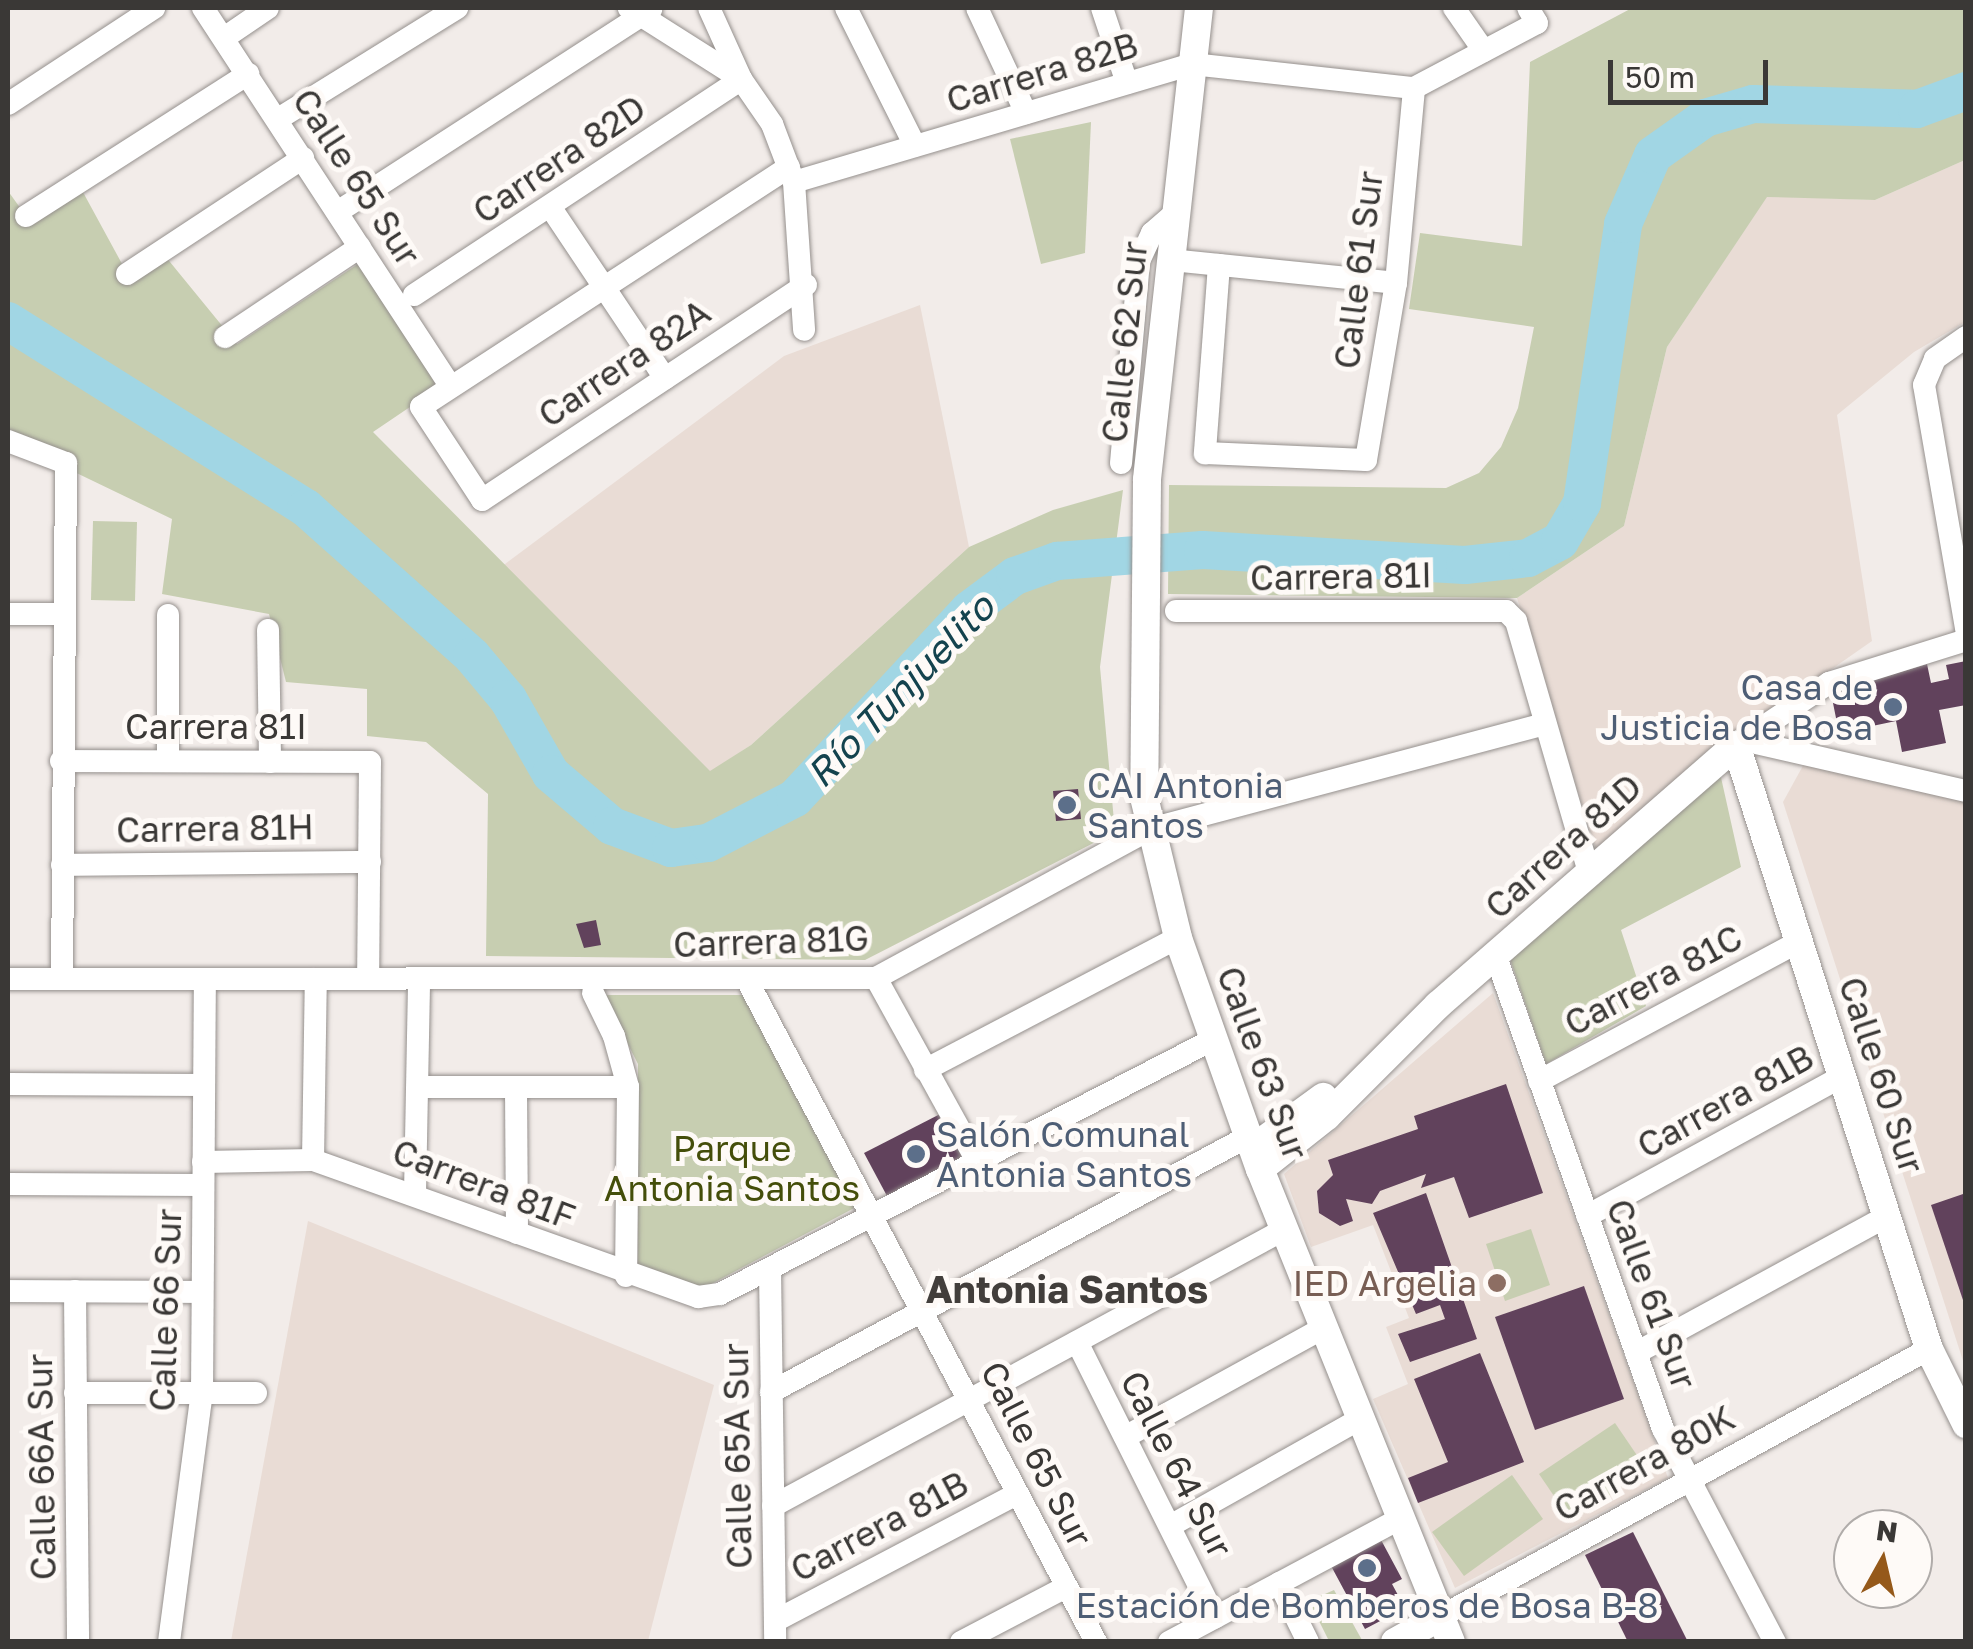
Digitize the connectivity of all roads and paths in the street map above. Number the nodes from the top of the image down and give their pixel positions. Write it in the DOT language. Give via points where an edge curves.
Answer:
graph roads {
  1 [pos="154,8"];
  2 [pos="204,8"];
  3 [pos="268,8"];
  4 [pos="456,8"];
  5 [pos="709,8"];
  6 [pos="846,8"];
  7 [pos="977,8"];
  8 [pos="1102,8"];
  9 [pos="1198,8"];
  10 [pos="1454,8"];
  11 [pos="640,11"];
  12 [pos="1532,15"];
  13 [pos="224,38"];
  14 [pos="1484,51"];
  15 [pos="1192,64"];
  16 [pos="248,74"];
  17 [pos="741,79"];
  18 [pos="1127,84"];
  19 [pos="1414,88"];
  20 [pos="8,104"];
  21 [pos="1026,113"];
  22 [pos="278,119"];
  23 [pos="915,146"];
  24 [pos="303,158"];
  25 [pos="792,175"];
  26 [pos="551,208"];
  27 [pos="339,211"];
  28 [pos="1176,212"];
  29 [pos="26,216"];
  30 [pos="360,247"];
  31 [pos="1171,260"];
  32 [pos="1219,265"];
  33 [pos="127,274"];
  34 [pos="1396,283"];
  35 [pos="806,285"];
  36 [pos="604,291"];
  37 [pos="414,295"];
  38 [pos="804,330"];
  39 [pos="225,337"];
  40 [pos="1966,337"];
  41 [pos="665,378"];
  42 [pos="450,386"];
  43 [pos="422,407"];
  44 [pos="8,441"];
  45 [pos="1121,463"];
  46 [pos="1147,480"];
  47 [pos="1176,610"];
  48 [pos="8,614"];
  49 [pos="62,614"];
  50 [pos="168,615"];
  51 [pos="1966,629"];
  52 [pos="268,630"];
  53 [pos="1966,640"];
  54 [pos="1545,724"];
  55 [pos="1740,742"];
  56 [pos="61,761"];
  57 [pos="168,761"];
  58 [pos="270,762"];
  59 [pos="1966,790"];
  60 [pos="1150,830"];
  61 [pos="370,862"];
  62 [pos="62,865"];
  63 [pos="1590,872"];
  64 [pos="1178,938"];
  65 [pos="1800,941"];
  66 [pos="1496,957"];
  67 [pos="876,978"];
  68 [pos="8,979"];
  69 [pos="62,979"];
  70 [pos="204,979"];
  71 [pos="316,979"];
  72 [pos="368,979"];
  73 [pos="418,980"];
  74 [pos="747,980"];
  75 [pos="593,993"];
  76 [pos="1214,1039"];
  77 [pos="925,1070"];
  78 [pos="1843,1076"];
  79 [pos="1540,1081"];
  80 [pos="8,1084"];
  81 [pos="204,1085"];
  82 [pos="418,1087"];
  83 [pos="628,1087"];
  84 [pos="516,1088"];
  85 [pos="1254,1151"];
  86 [pos="312,1160"];
  87 [pos="976,1161"];
  88 [pos="203,1174"];
  89 [pos="8,1184"];
  90 [pos="416,1194"];
  91 [pos="875,1214"];
  92 [pos="1587,1216"];
  93 [pos="1887,1216"];
  94 [pos="1284,1229"];
  95 [pos="517,1233"];
  96 [pos="770,1269"];
  97 [pos="626,1276"];
  98 [pos="8,1291"];
  99 [pos="75,1291"];
  100 [pos="202,1292"];
  101 [pos="924,1310"];
  102 [pos="1325,1326"];
  103 [pos="1077,1342"];
  104 [pos="1930,1350"];
  105 [pos="1636,1353"];
  106 [pos="75,1392"];
  107 [pos="771,1392"];
  108 [pos="202,1393"];
  109 [pos="256,1393"];
  110 [pos="970,1400"];
  111 [pos="1362,1418"];
  112 [pos="1966,1424"];
  113 [pos="1125,1437"];
  114 [pos="1690,1481"];
  115 [pos="1017,1494"];
  116 [pos="773,1506"];
  117 [pos="1401,1518"];
  118 [pos="1170,1526"];
  119 [pos="1279,1583"];
  120 [pos="1066,1587"];
  121 [pos="1215,1617"];
  122 [pos="1445,1629"];
  123 [pos="775,1631"];
  124 [pos="78,1642"];
  125 [pos="170,1642"];
  126 [pos="961,1642"];
  127 [pos="1096,1642"];
  128 [pos="1170,1642"];
  129 [pos="1308,1642"];
  130 [pos="1395,1642"];
  131 [pos="1774,1642"];
  1 -- 20 [label="street"];
  2 -- 13 [label="street, Calle 65 Sur"];
  3 -- 13 [label="street"];
  4 -- 22 [label="street"];
  5 -- 17 [label="street"];
  6 -- 23 [label="street"];
  7 -- 21 [label="street"];
  8 -- 18 [label="street"];
  9 -- 15 [label="street, Calle 62 Sur"];
  10 -- 14 [label="street"];
  11 -- 17 [label="street"];
  11 -- 27 [label="street"];
  12 -- 14 [label="street"];
  13 -- 16 [label="street, Calle 65 Sur"];
  14 -- 19 [label="street"];
  15 -- 18 [label="street, Carrera 82B"];
  15 -- 19 [label="street, Carrera 82B"];
  15 -- 28 [label="street, Calle 62 Sur"];
  16 -- 22 [label="street, Calle 65 Sur"];
  16 -- 29 [label="street"];
  17 -- 25 [label="street" via="772,124"];
  17 -- 26 [label="street, Carrera 82D"];
  18 -- 21 [label="street, Carrera 82B"];
  19 -- 34 [label="street, Calle 61 Sur"];
  21 -- 23 [label="street, Carrera 82B"];
  22 -- 24 [label="street, Calle 65 Sur"];
  23 -- 25 [label="street, Carrera 82B"];
  24 -- 27 [label="street, Calle 65 Sur"];
  24 -- 33 [label="street"];
  25 -- 35 [label="street"];
  25 -- 36 [label="street, Carrera 82B"];
  26 -- 36 [label="street"];
  26 -- 37 [label="street, Carrera 82D"];
  27 -- 30 [label="street, Calle 65 Sur"];
  28 -- 31 [label="street, Calle 62 Sur"];
  28 -- 45 [label="street, Calle 62 Sur" via="1152,234 1138,260"];
  30 -- 39 [label="street"];
  30 -- 42 [label="street, Calle 65 Sur"];
  31 -- 32 [label="street"];
  31 -- 46 [label="street, Calle 62 Sur"];
  32 -- 34 [label="street"];
  32 -- 34 [label="street, Calle 61 Sur" via="1205,454 1366,460"];
  35 -- 38 [label="street"];
  35 -- 41 [label="street, Carrera 82A"];
  36 -- 41 [label="street"];
  36 -- 42 [label="street, Carrera 82B"];
  40 -- 51 [label="street" via="1934,359 1926,374"];
  41 -- 43 [label="street, Carrera 82A" via="482,500"];
  42 -- 43 [label="street, Carrera 82B"];
  44 -- 49 [label="street" via="66,463"];
  46 -- 60 [label="street, Calle 63 Sur" via="1141,770"];
  47 -- 54 [label="street, Carrera 81I" via="1506,612 1516,622"];
  48 -- 49 [label="street"];
  49 -- 56 [label="street"];
  50 -- 57 [label="street"];
  52 -- 58 [label="street"];
  53 -- 55 [label="street, Carrera 81D" via="1829,683"];
  54 -- 60 [label="street, Carrera 81G"];
  54 -- 63 [label="street"];
  55 -- 59 [label="street"];
  55 -- 63 [label="street, Carrera 81D"];
  55 -- 65 [label="street, Calle 60 Sur"];
  56 -- 57 [label="street, Carrera 81I"];
  56 -- 62 [label="street"];
  57 -- 58 [label="street, Carrera 81I"];
  58 -- 61 [label="street, Carrera 81I" via="370,762"];
  60 -- 64 [label="street, Calle 63 Sur"];
  60 -- 67 [label="street, Carrera 81G"];
  61 -- 62 [label="street, Carrera 81H"];
  61 -- 72 [label="street"];
  62 -- 69 [label="street"];
  63 -- 66 [label="street, Carrera 81D"];
  64 -- 76 [label="street, Calle 63 Sur"];
  64 -- 77 [label="street"];
  65 -- 78 [label="street, Calle 60 Sur"];
  65 -- 79 [label="street, Carrera 81C"];
  66 -- 79 [label="street, Calle 61 Sur"];
  66 -- 85 [label="street, Carrera 81D" via="1327,1116"];
  67 -- 74 [label="street, Carrera 81G"];
  67 -- 77 [label="street"];
  68 -- 69 [label="street, Carrera 81G"];
  69 -- 70 [label="street, Carrera 81G"];
  70 -- 71 [label="street, Carrera 81G"];
  70 -- 81 [label="street, Calle 66 Sur"];
  71 -- 72 [label="street, Carrera 81G"];
  71 -- 86 [label="street"];
  72 -- 73 [label="street, Carrera 81G"];
  73 -- 74 [label="street, Carrera 81G"];
  73 -- 82 [label="street"];
  74 -- 91 [label="street, Calle 65 Sur"];
  75 -- 83 [label="street"];
  76 -- 85 [label="street, Calle 63 Sur"];
  76 -- 87 [label="street, Carrera 81F"];
  77 -- 87 [label="street"];
  78 -- 92 [label="street, Carrera 81B"];
  78 -- 93 [label="street, Calle 60 Sur"];
  79 -- 92 [label="street, Calle 61 Sur"];
  80 -- 81 [label="street"];
  81 -- 88 [label="street, Calle 66 Sur"];
  82 -- 84 [label="street"];
  82 -- 90 [label="street"];
  83 -- 84 [label="street"];
  83 -- 97 [label="street"];
  84 -- 95 [label="street"];
  85 -- 94 [label="street, Calle 63 Sur"];
  85 -- 101 [label="street, Carrera 81D"];
  86 -- 88 [label="street, Carrera 81F"];
  86 -- 90 [label="street, Carrera 81F"];
  87 -- 91 [label="street, Carrera 81F"];
  88 -- 89 [label="street, Carrera 81F"];
  88 -- 100 [label="street, Calle 66 Sur"];
  90 -- 95 [label="street, Carrera 81F"];
  91 -- 96 [label="street, Carrera 81F"];
  91 -- 101 [label="street, Calle 65 Sur"];
  92 -- 105 [label="street, Calle 61 Sur"];
  93 -- 104 [label="street, Calle 60 Sur"];
  93 -- 105 [label="street"];
  94 -- 102 [label="street, Calle 63 Sur"];
  94 -- 103 [label="street"];
  95 -- 97 [label="street, Carrera 81F"];
  96 -- 97 [label="street, Carrera 81F" via="720,1294 698,1297"];
  96 -- 107 [label="street, Calle 65A Sur"];
  98 -- 99 [label="street"];
  99 -- 100 [label="street"];
  99 -- 106 [label="street, Calle 66A Sur"];
  100 -- 108 [label="street, Calle 66 Sur"];
  101 -- 107 [label="street, Carrera 81D"];
  101 -- 110 [label="street, Calle 65 Sur"];
  102 -- 111 [label="street, Calle 63 Sur"];
  102 -- 113 [label="street"];
  103 -- 110 [label="street"];
  103 -- 113 [label="street, Calle 64 Sur"];
  104 -- 112 [label="street, Calle 60 Sur"];
  104 -- 114 [label="street, Carrera 80K"];
  105 -- 114 [label="street, Calle 61 Sur"];
  106 -- 108 [label="street"];
  106 -- 124 [label="street, Calle 66A Sur"];
  107 -- 116 [label="street, Calle 65A Sur"];
  108 -- 109 [label="street"];
  108 -- 125 [label="street, Calle 66 Sur"];
  110 -- 115 [label="street, Calle 65 Sur"];
  110 -- 116 [label="street"];
  111 -- 117 [label="street, Calle 63 Sur"];
  111 -- 118 [label="street"];
  113 -- 118 [label="street, Calle 64 Sur"];
  114 -- 122 [label="street, Carrera 80K"];
  114 -- 131 [label="street, Calle 61 Sur"];
  115 -- 120 [label="street, Calle 65 Sur"];
  115 -- 123 [label="street, Carrera 81B"];
  116 -- 123 [label="street, Calle 65A Sur"];
  117 -- 119 [label="street"];
  117 -- 122 [label="street, Calle 63 Sur"];
  118 -- 121 [label="street, Calle 64 Sur"];
  119 -- 121 [label="street"];
  119 -- 129 [label="street"];
  120 -- 126 [label="street"];
  120 -- 127 [label="street, Calle 65 Sur"];
  121 -- 128 [label="street"];
  122 -- 130 [label="street, Carrera 80K"];
}
